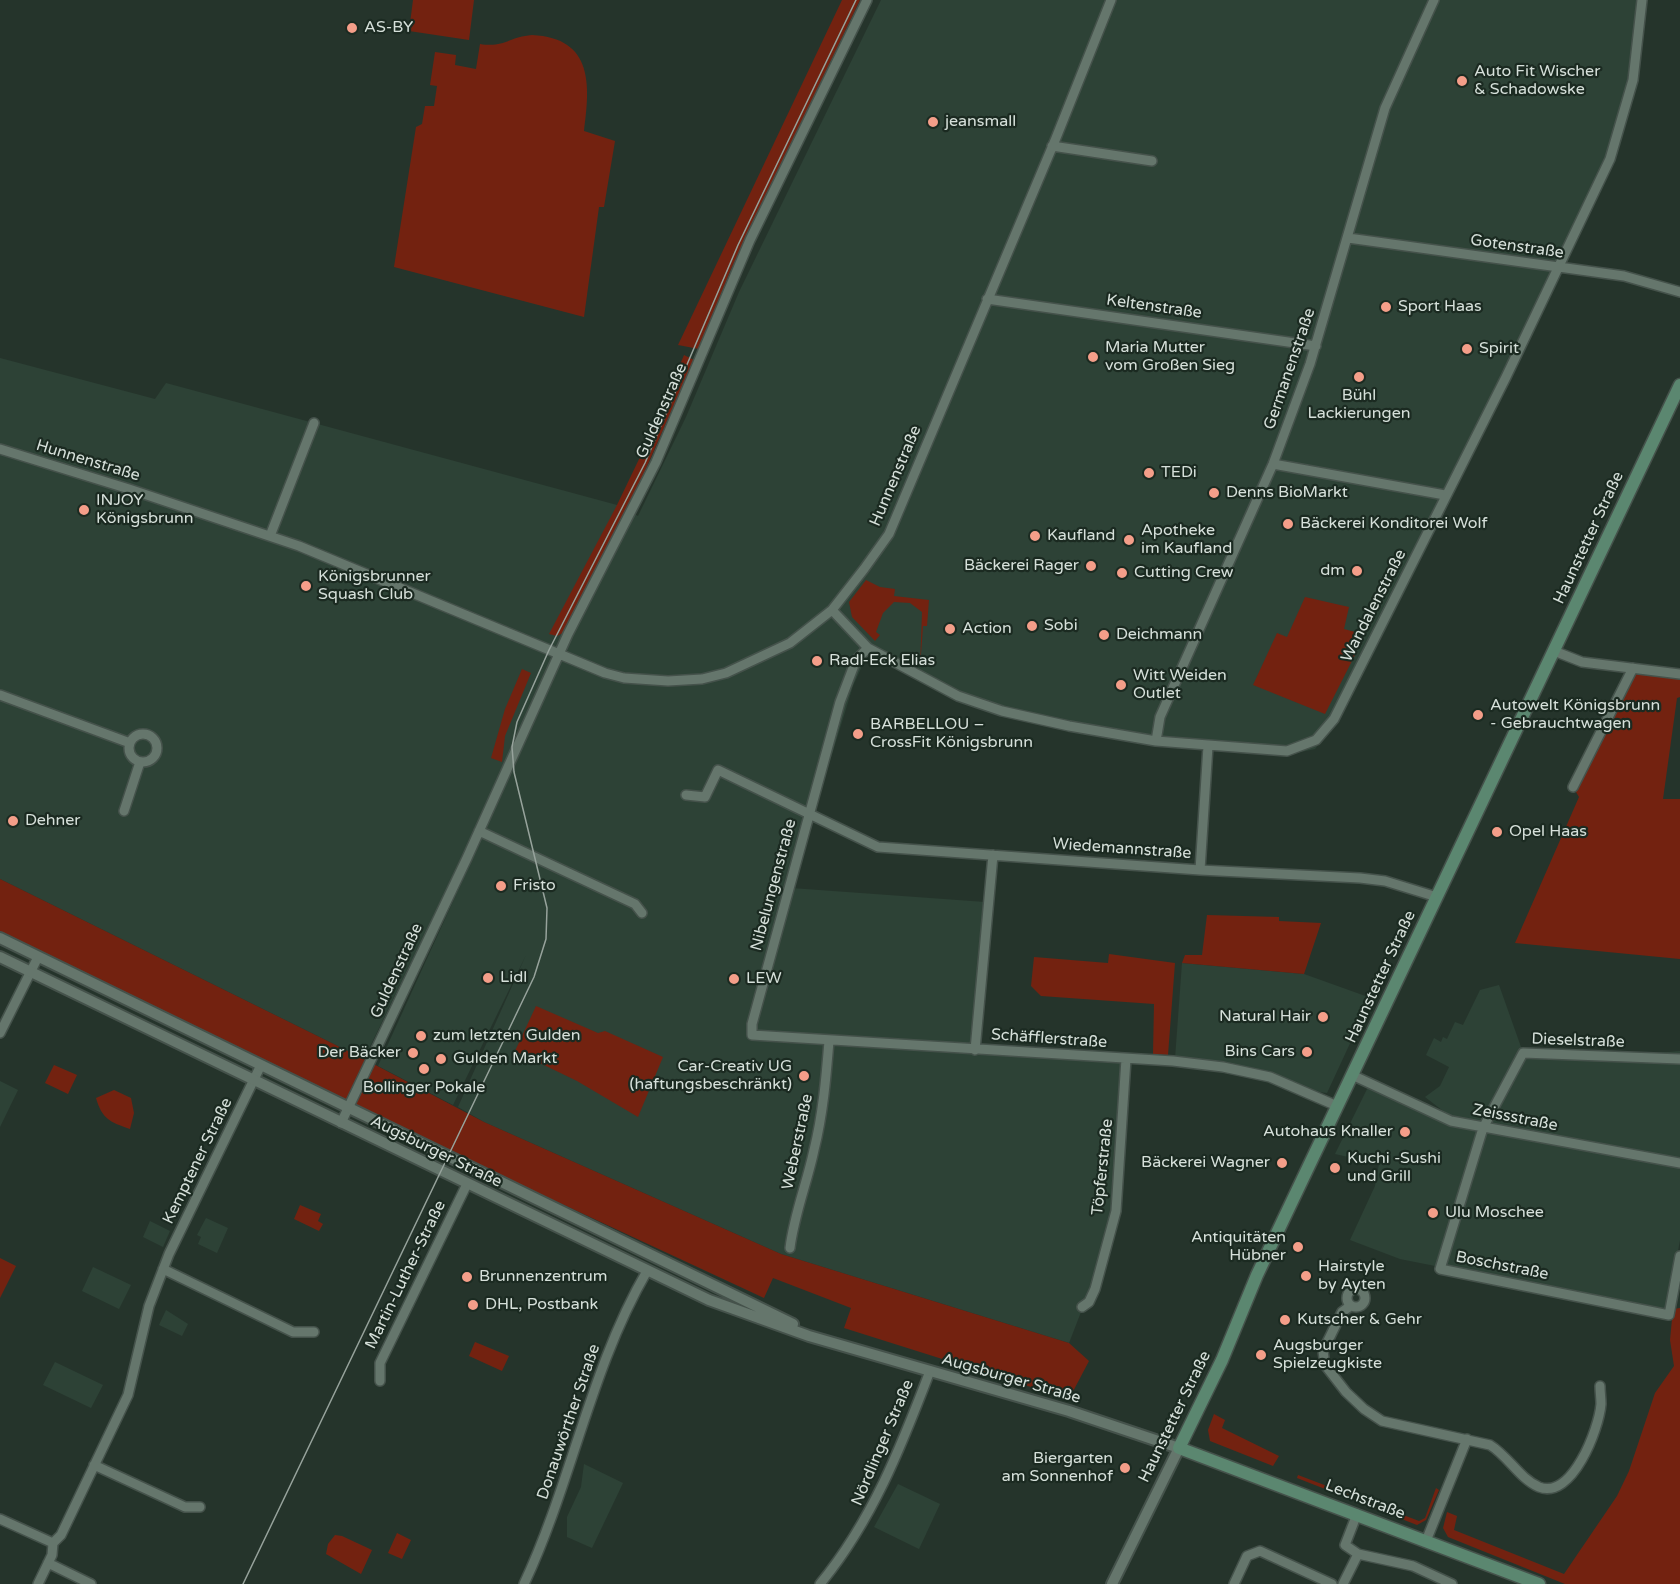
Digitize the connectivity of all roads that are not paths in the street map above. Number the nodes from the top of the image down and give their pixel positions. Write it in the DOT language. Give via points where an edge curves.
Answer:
graph roads {
  1 [pos="867,0"];
  2 [pos="1111,0"];
  3 [pos="1434,0"];
  4 [pos="1642,0"];
  5 [pos="1052,146"];
  6 [pos="1152,161"];
  7 [pos="1348,238"];
  8 [pos="1557,268"];
  9 [pos="1680,292"];
  10 [pos="987,298"];
  11 [pos="1316,346"];
  12 [pos="1680,385"];
  13 [pos="314,423"];
  14 [pos="0,449"];
  15 [pos="1273,465"];
  16 [pos="1445,495"];
  17 [pos="270,536"];
  18 [pos="832,610"];
  19 [pos="868,648"];
  20 [pos="1554,651"];
  21 [pos="559,654"];
  22 [pos="1632,668"];
  23 [pos="1680,674"];
  24 [pos="0,694"];
  25 [pos="1156,741"];
  26 [pos="130,743"];
  27 [pos="1208,746"];
  28 [pos="140,762"];
  29 [pos="1573,787"];
  30 [pos="686,795"];
  31 [pos="124,811"];
  32 [pos="809,813"];
  33 [pos="479,831"];
  34 [pos="993,855"];
  35 [pos="1200,870"];
  36 [pos="1437,897"];
  37 [pos="642,913"];
  38 [pos="0,938"];
  39 [pos="0,957"];
  40 [pos="38,957"];
  41 [pos="31,972"];
  42 [pos="0,1033"];
  43 [pos="752,1035"];
  44 [pos="830,1041"];
  45 [pos="975,1050"];
  46 [pos="1126,1059"];
  47 [pos="1680,1059"];
  48 [pos="261,1065"];
  49 [pos="1352,1076"];
  50 [pos="254,1080"];
  51 [pos="1337,1107"];
  52 [pos="349,1108"];
  53 [pos="341,1123"];
  54 [pos="1483,1128"];
  55 [pos="1680,1163"];
  56 [pos="468,1185"];
  57 [pos="790,1248"];
  58 [pos="1680,1256"];
  59 [pos="163,1269"];
  60 [pos="646,1271"];
  61 [pos="1082,1307"];
  62 [pos="1349,1307"];
  63 [pos="314,1332"];
  64 [pos="834,1342"];
  65 [pos="930,1371"];
  66 [pos="380,1382"];
  67 [pos="1600,1386"];
  68 [pos="1467,1439"];
  69 [pos="1179,1448"];
  70 [pos="94,1465"];
  71 [pos="200,1507"];
  72 [pos="1357,1514"];
  73 [pos="0,1519"];
  74 [pos="1426,1541"];
  75 [pos="53,1543"];
  76 [pos="1358,1554"];
  77 [pos="48,1563"];
  78 [pos="38,1584"];
  79 [pos="91,1584"];
  80 [pos="524,1584"];
  81 [pos="820,1584"];
  82 [pos="1112,1584"];
  83 [pos="1234,1584"];
  84 [pos="1332,1584"];
  85 [pos="1343,1584"];
  86 [pos="1452,1584"];
  87 [pos="1539,1584"];
  1 -- 21 [label="street, Guldenstraße" via="750,240 656,462"];
  2 -- 5 [label="street, Hunnenstraße"];
  3 -- 7 [label="street, Germanenstraße" via="1385,108"];
  4 -- 8 [label="street, Wandalenstraße" via="1633,80 1619,133"];
  5 -- 6 [label="street"];
  5 -- 10 [label="street, Hunnenstraße"];
  7 -- 8 [label="street, Gotenstraße"];
  7 -- 11 [label="street, Germanenstraße"];
  8 -- 9 [label="street, Gotenstraße" via="1641,279"];
  8 -- 16 [label="street, Wandalenstraße"];
  10 -- 11 [label="street, Keltenstraße"];
  10 -- 18 [label="street, Hunnenstraße" via="889,534"];
  11 -- 15 [label="street, Germanenstraße"];
  12 -- 20 [label="main road, Haunstetter Straße"];
  13 -- 17 [label="street"];
  14 -- 17 [label="street, Hunnenstraße"];
  15 -- 16 [label="street"];
  15 -- 25 [label="street, Germanenstraße" via="1160,717"];
  16 -- 27 [label="street, Wandalenstraße" via="1326,730 1305,746 1287,751"];
  17 -- 21 [label="street, Hunnenstraße"];
  18 -- 19 [label="street, Wandalenstraße"];
  18 -- 21 [label="street, Hunnenstraße" via="790,643 726,673 702,678 624,678"];
  19 -- 25 [label="street, Wandalenstraße" via="958,696 1002,711"];
  19 -- 32 [label="street, Nibelungenstraße" via="851,670"];
  20 -- 22 [label="street" via="1582,662"];
  20 -- 36 [label="main road, Haunstetter Straße"];
  21 -- 33 [label="street, Guldenstraße"];
  22 -- 23 [label="street"];
  22 -- 29 [label="street"];
  24 -- 26 [label="street"];
  25 -- 27 [label="street, Wandalenstraße"];
  26 -- 28 [label="street" via="132,757"];
  26 -- 28 [label="street" via="140,734 156,741 153,758"];
  27 -- 35 [label="street"];
  28 -- 31 [label="street"];
  30 -- 32 [label="street, Nibelungenstraße" via="705,797 718,770"];
  32 -- 34 [label="street, Wiedemannstraße" via="878,847"];
  32 -- 43 [label="street, Nibelungenstraße"];
  33 -- 37 [label="street" via="635,904"];
  33 -- 52 [label="street, Guldenstraße"];
  34 -- 35 [label="street, Wiedemannstraße"];
  34 -- 45 [label="street"];
  35 -- 36 [label="street, Wiedemannstraße" via="1360,878 1385,881"];
  36 -- 49 [label="main road, Haunstetter Straße"];
  38 -- 40 [label="street, Augsburger Straße"];
  39 -- 41 [label="street, Augsburger Straße"];
  40 -- 41 [label="street"];
  40 -- 48 [label="street, Augsburger Straße"];
  41 -- 42 [label="street"];
  41 -- 50 [label="street, Augsburger Straße"];
  43 -- 44 [label="street, Schäfflerstraße"];
  44 -- 45 [label="street, Schäfflerstraße"];
  44 -- 57 [label="street, Weberstraße" via="822,1111 804,1192 792,1225"];
  45 -- 46 [label="street, Schäfflerstraße"];
  46 -- 51 [label="street, Schäfflerstraße" via="1223,1067 1270,1077"];
  46 -- 61 [label="street, Töpferstraße" via="1116,1211 1095,1288"];
  47 -- 54 [label="street, Dieselstraße" via="1523,1053"];
  48 -- 50 [label="street, Kemptener Straße"];
  48 -- 52 [label="street, Augsburger Straße"];
  49 -- 51 [label="main road, Haunstetter Straße"];
  49 -- 54 [label="street, Zeissstraße" via="1451,1121"];
  50 -- 53 [label="street, Augsburger Straße"];
  50 -- 59 [label="street, Kemptener Straße"];
  51 -- 69 [label="main road, Haunstetter Straße"];
  52 -- 53 [label="street, Guldenstraße"];
  52 -- 64 [label="street, Augsburger Straße"];
  53 -- 56 [label="street, Augsburger Straße"];
  54 -- 55 [label="street, Zeissstraße"];
  54 -- 58 [label="street, Boschstraße" via="1440,1269 1669,1315"];
  56 -- 60 [label="street, Augsburger Straße"];
  56 -- 66 [label="street, Martin-Luther-Straße" via="380,1364"];
  59 -- 63 [label="street" via="293,1332"];
  59 -- 70 [label="street, Kemptener Straße" via="149,1306 128,1395"];
  60 -- 64 [label="street, Augsburger Straße" via="754,1317"];
  60 -- 80 [label="street, Donauwörther Straße" via="608,1349 561,1495"];
  62 -- 68 [label="street" via="1342,1312 1323,1351 1325,1365 1346,1392 1382,1421"];
  64 -- 65 [label="street, Augsburger Straße"];
  65 -- 69 [label="street, Augsburger Straße" via="1075,1412"];
  65 -- 81 [label="street, Nördlinger Straße" via="878,1497 845,1554"];
  67 -- 68 [label="street" via="1596,1424 1570,1479 1558,1487 1540,1488 1532,1484 1499,1451"];
  68 -- 74 [label="street"];
  69 -- 72 [label="main road, Lechstraße"];
  69 -- 82 [label="street, Haunstetter Straße"];
  70 -- 71 [label="street" via="185,1507"];
  70 -- 75 [label="street, Kemptener Straße" via="61,1535"];
  72 -- 74 [label="main road, Lechstraße"];
  72 -- 76 [label="street" via="1345,1545"];
  73 -- 75 [label="street"];
  74 -- 87 [label="main road, Lechstraße"];
  75 -- 77 [label="street, Kemptener Straße"];
  76 -- 85 [label="street"];
  76 -- 86 [label="street" via="1413,1566"];
  77 -- 78 [label="street, Kemptener Straße"];
  77 -- 79 [label="street"];
  83 -- 84 [label="street" via="1247,1556 1260,1551"];
}
